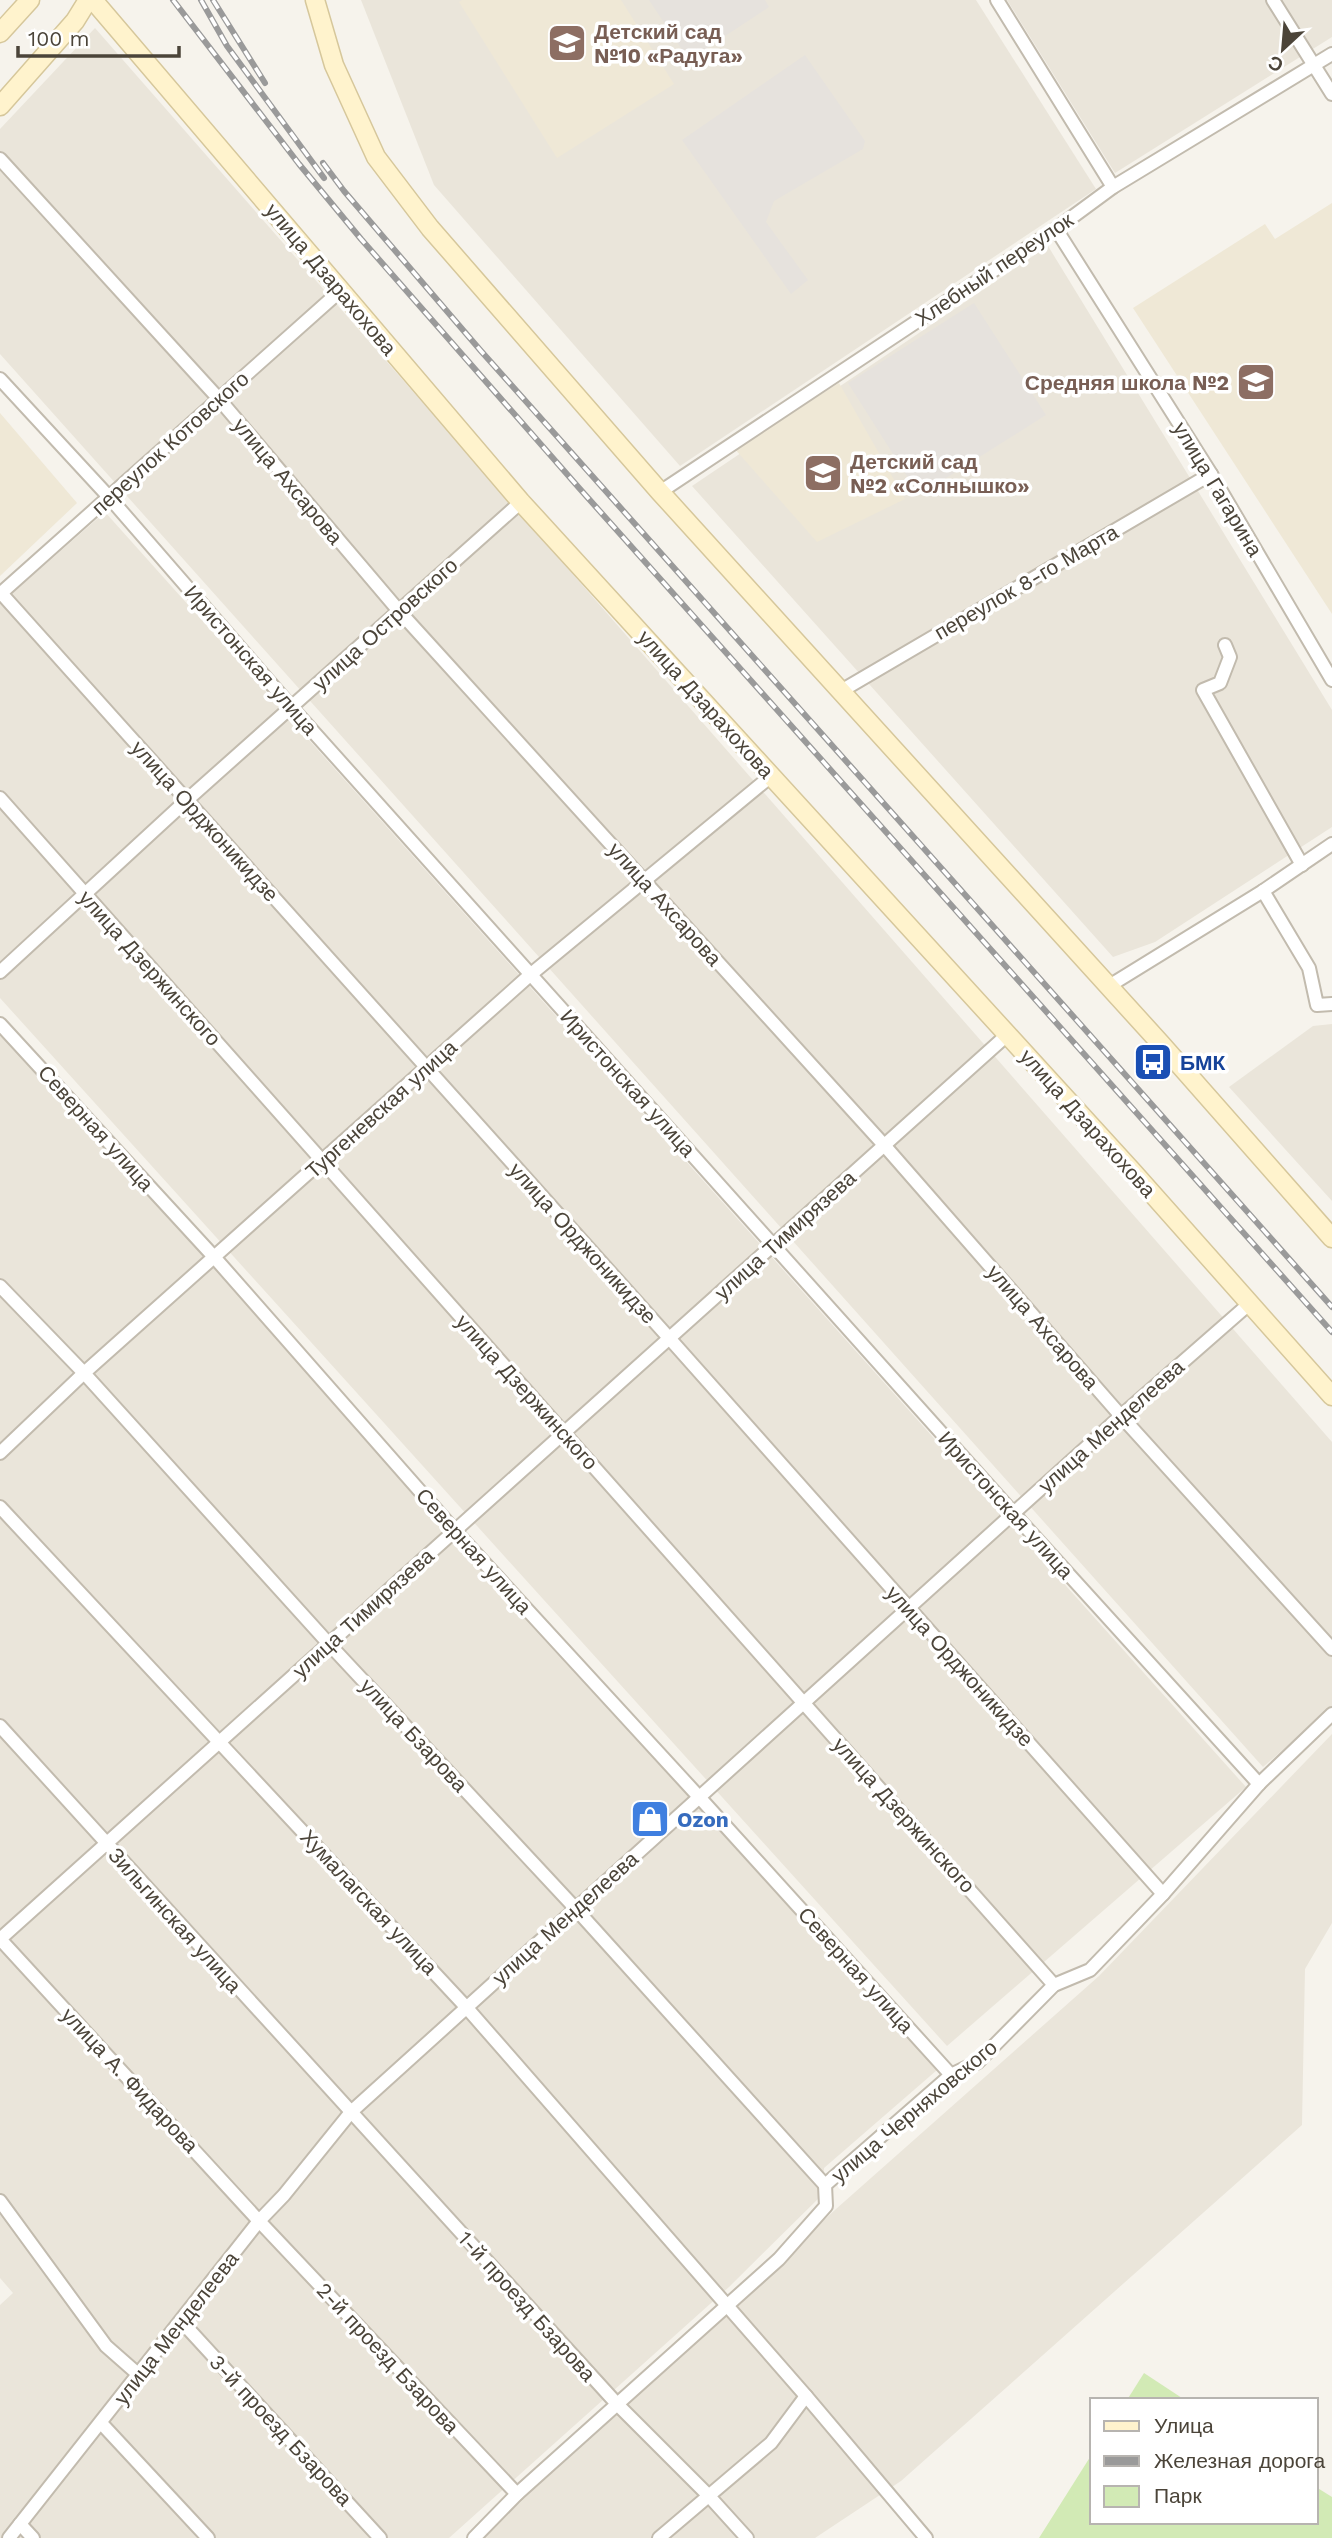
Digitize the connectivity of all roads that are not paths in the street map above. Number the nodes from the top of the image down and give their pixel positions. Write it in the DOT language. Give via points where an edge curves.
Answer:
graph roads {
  1 [pos="30,0"];
  2 [pos="88,0"];
  3 [pos="93,0"];
  4 [pos="315,0"];
  5 [pos="997,0"];
  6 [pos="1273,0"];
  7 [pos="0,33"];
  8 [pos="1332,54"];
  9 [pos="1314,66"];
  10 [pos="1332,94"];
  11 [pos="0,106"];
  12 [pos="0,159"];
  13 [pos="1113,187"];
  14 [pos="1056,229"];
  15 [pos="340,291"];
  16 [pos="0,379"];
  17 [pos="219,400"];
  18 [pos="1211,474"];
  19 [pos="660,492"];
  20 [pos="109,497"];
  21 [pos="521,502"];
  22 [pos="1,594"];
  23 [pos="399,611"];
  24 [pos="1225,645"];
  25 [pos="1332,680"];
  26 [pos="841,691"];
  27 [pos="292,708"];
  28 [pos="771,776"];
  29 [pos="0,798"];
  30 [pos="187,800"];
  31 [pos="1332,844"];
  32 [pos="1302,865"];
  33 [pos="643,880"];
  34 [pos="1263,891"];
  35 [pos="86,894"];
  36 [pos="0,972"];
  37 [pos="530,975"];
  38 [pos="1109,986"];
  39 [pos="1332,1004"];
  40 [pos="0,1024"];
  41 [pos="1007,1035"];
  42 [pos="425,1068"];
  43 [pos="884,1145"];
  44 [pos="323,1162"];
  45 [pos="1332,1238"];
  46 [pos="774,1244"];
  47 [pos="215,1258"];
  48 [pos="0,1286"];
  49 [pos="1249,1304"];
  50 [pos="670,1339"];
  51 [pos="84,1373"];
  52 [pos="1332,1396"];
  53 [pos="1121,1416"];
  54 [pos="564,1433"];
  55 [pos="0,1453"];
  56 [pos="0,1507"];
  57 [pos="1013,1514"];
  58 [pos="455,1531"];
  59 [pos="908,1608"];
  60 [pos="329,1644"];
  61 [pos="1332,1649"];
  62 [pos="804,1704"];
  63 [pos="1332,1714"];
  64 [pos="0,1726"];
  65 [pos="219,1743"];
  66 [pos="1259,1784"];
  67 [pos="700,1798"];
  68 [pos="106,1844"];
  69 [pos="1163,1894"];
  70 [pos="575,1908"];
  71 [pos="0,1939"];
  72 [pos="1054,1985"];
  73 [pos="467,2008"];
  74 [pos="951,2075"];
  75 [pos="351,2112"];
  76 [pos="825,2185"];
  77 [pos="0,2201"];
  78 [pos="260,2221"];
  79 [pos="728,2306"];
  80 [pos="182,2322"];
  81 [pos="139,2375"];
  82 [pos="806,2396"];
  83 [pos="618,2405"];
  84 [pos="101,2423"];
  85 [pos="517,2494"];
  86 [pos="708,2495"];
  87 [pos="20,2524"];
  88 [pos="9,2538"];
  89 [pos="33,2538"];
  90 [pos="208,2538"];
  91 [pos="380,2538"];
  92 [pos="474,2538"];
  93 [pos="659,2538"];
  94 [pos="747,2538"];
  95 [pos="926,2538"];
  1 -- 7 [label="street"];
  2 -- 11 [label="street"];
  3 -- 15 [label="street, улица Дзарахохова"];
  4 -- 19 [label="street" via="334,65 376,157 430,228"];
  5 -- 13 [label="street"];
  6 -- 9 [label="street"];
  8 -- 9 [label="street, Хлебный переулок"];
  9 -- 10 [label="street"];
  9 -- 13 [label="street, Хлебный переулок"];
  12 -- 17 [label="street, улица Ахсарова"];
  13 -- 14 [label="street, Хлебный переулок"];
  14 -- 18 [label="street, улица Гагарина"];
  14 -- 19 [label="street, Хлебный переулок"];
  15 -- 17 [label="street, переулок Котовского"];
  15 -- 21 [label="street, улица Дзарахохова"];
  16 -- 20 [label="street, Иристонская улица"];
  17 -- 20 [label="street, переулок Котовского"];
  17 -- 23 [label="street, улица Ахсарова"];
  18 -- 25 [label="street, улица Гагарина"];
  18 -- 26 [label="street, переулок 8-го Марта"];
  19 -- 26 [label="street"];
  20 -- 22 [label="street, переулок Котовского"];
  20 -- 27 [label="street, Иристонская улица"];
  21 -- 23 [label="street, улица Островского"];
  21 -- 28 [label="street, улица Дзарахохова"];
  22 -- 30 [label="street, улица Орджоникидзе"];
  23 -- 27 [label="street, улица Островского"];
  23 -- 33 [label="street, улица Ахсарова"];
  24 -- 32 [label="street" via="1230,657 1220,683 1203,690"];
  26 -- 38 [label="street"];
  27 -- 30 [label="street, улица Островского"];
  27 -- 37 [label="street, Иристонская улица"];
  28 -- 33 [label="street, Тургеневская улица"];
  28 -- 41 [label="street, улица Дзарахохова"];
  29 -- 35 [label="street, улица Дзержинского"];
  30 -- 35 [label="street, улица Островского"];
  30 -- 42 [label="street, улица Орджоникидзе"];
  31 -- 32 [label="street"];
  32 -- 34 [label="street"];
  33 -- 37 [label="street, Тургеневская улица"];
  33 -- 43 [label="street, улица Ахсарова"];
  34 -- 38 [label="street"];
  34 -- 39 [label="street" via="1309,968 1317,1005"];
  35 -- 36 [label="street, улица Островского"];
  35 -- 44 [label="street, улица Дзержинского"];
  37 -- 42 [label="street, Тургеневская улица"];
  37 -- 46 [label="street, Иристонская улица"];
  38 -- 45 [label="street"];
  40 -- 47 [label="street, Северная улица"];
  41 -- 43 [label="street, улица Тимирязева"];
  41 -- 49 [label="street, улица Дзарахохова"];
  42 -- 44 [label="street, Тургеневская улица"];
  42 -- 50 [label="street, улица Орджоникидзе"];
  43 -- 46 [label="street, улица Тимирязева"];
  43 -- 53 [label="street, улица Ахсарова"];
  44 -- 47 [label="street, Тургеневская улица"];
  44 -- 54 [label="street, улица Дзержинского"];
  46 -- 50 [label="street, улица Тимирязева"];
  46 -- 57 [label="street, Иристонская улица"];
  47 -- 51 [label="street, Тургеневская улица"];
  47 -- 58 [label="street, Северная улица"];
  48 -- 51 [label="street, улица Бзарова"];
  49 -- 52 [label="street, улица Дзарахохова"];
  49 -- 53 [label="street, улица Менделеева"];
  50 -- 54 [label="street, улица Тимирязева"];
  50 -- 59 [label="street, улица Орджоникидзе"];
  51 -- 55 [label="street, Тургеневская улица"];
  51 -- 60 [label="street, улица Бзарова"];
  53 -- 57 [label="street, улица Менделеева"];
  53 -- 61 [label="street, улица Ахсарова"];
  54 -- 58 [label="street, улица Тимирязева"];
  54 -- 62 [label="street, улица Дзержинского"];
  56 -- 65 [label="street, Хумалагская улица"];
  57 -- 59 [label="street, улица Менделеева"];
  57 -- 66 [label="street, Иристонская улица"];
  58 -- 60 [label="street, улица Тимирязева"];
  58 -- 67 [label="street, Северная улица"];
  59 -- 62 [label="street, улица Менделеева"];
  59 -- 69 [label="street, улица Орджоникидзе"];
  60 -- 65 [label="street, улица Тимирязева"];
  60 -- 70 [label="street, улица Бзарова"];
  62 -- 67 [label="street, улица Менделеева"];
  62 -- 72 [label="street, улица Дзержинского"];
  63 -- 66 [label="street, улица Черняховского"];
  64 -- 68 [label="street, Зильгинская улица"];
  65 -- 68 [label="street, улица Тимирязева"];
  65 -- 73 [label="street, Хумалагская улица"];
  66 -- 69 [label="street, улица Черняховского"];
  67 -- 70 [label="street, улица Менделеева"];
  67 -- 74 [label="street, Северная улица"];
  68 -- 71 [label="street, улица Тимирязева"];
  68 -- 75 [label="street, Зильгинская улица"];
  69 -- 72 [label="street, улица Черняховского" via="1090,1970"];
  70 -- 73 [label="street, улица Менделеева"];
  70 -- 76 [label="street, улица Бзарова"];
  71 -- 78 [label="street, улица А. Фидарова"];
  72 -- 74 [label="street, улица Черняховского" via="978,2062"];
  73 -- 75 [label="street, улица Менделеева"];
  73 -- 79 [label="street, Хумалагская улица"];
  74 -- 76 [label="street, улица Черняховского"];
  75 -- 78 [label="street, улица Менделеева"];
  75 -- 83 [label="street, 1-й проезд Бзарова"];
  76 -- 79 [label="street, улица Черняховского" via="826,2206 779,2259"];
  77 -- 81 [label="street" via="106,2346"];
  78 -- 80 [label="street, улица Менделеева"];
  78 -- 85 [label="street, 2-й проезд Бзарова"];
  79 -- 82 [label="street, Хумалагская улица"];
  79 -- 83 [label="street, улица Черняховского"];
  80 -- 81 [label="street, улица Менделеева"];
  80 -- 91 [label="street, 3-й проезд Бзарова"];
  81 -- 84 [label="street, улица Менделеева"];
  82 -- 86 [label="street" via="771,2443"];
  82 -- 95 [label="street, Хумалагская улица"];
  83 -- 85 [label="street, улица Черняховского"];
  83 -- 86 [label="street, 1-й проезд Бзарова"];
  84 -- 87 [label="street, улица Менделеева"];
  84 -- 90 [label="street"];
  85 -- 92 [label="street, улица Черняховского"];
  86 -- 93 [label="street"];
  86 -- 94 [label="street, 1-й проезд Бзарова"];
  87 -- 88 [label="street, улица Менделеева"];
  87 -- 89 [label="street"];
}
